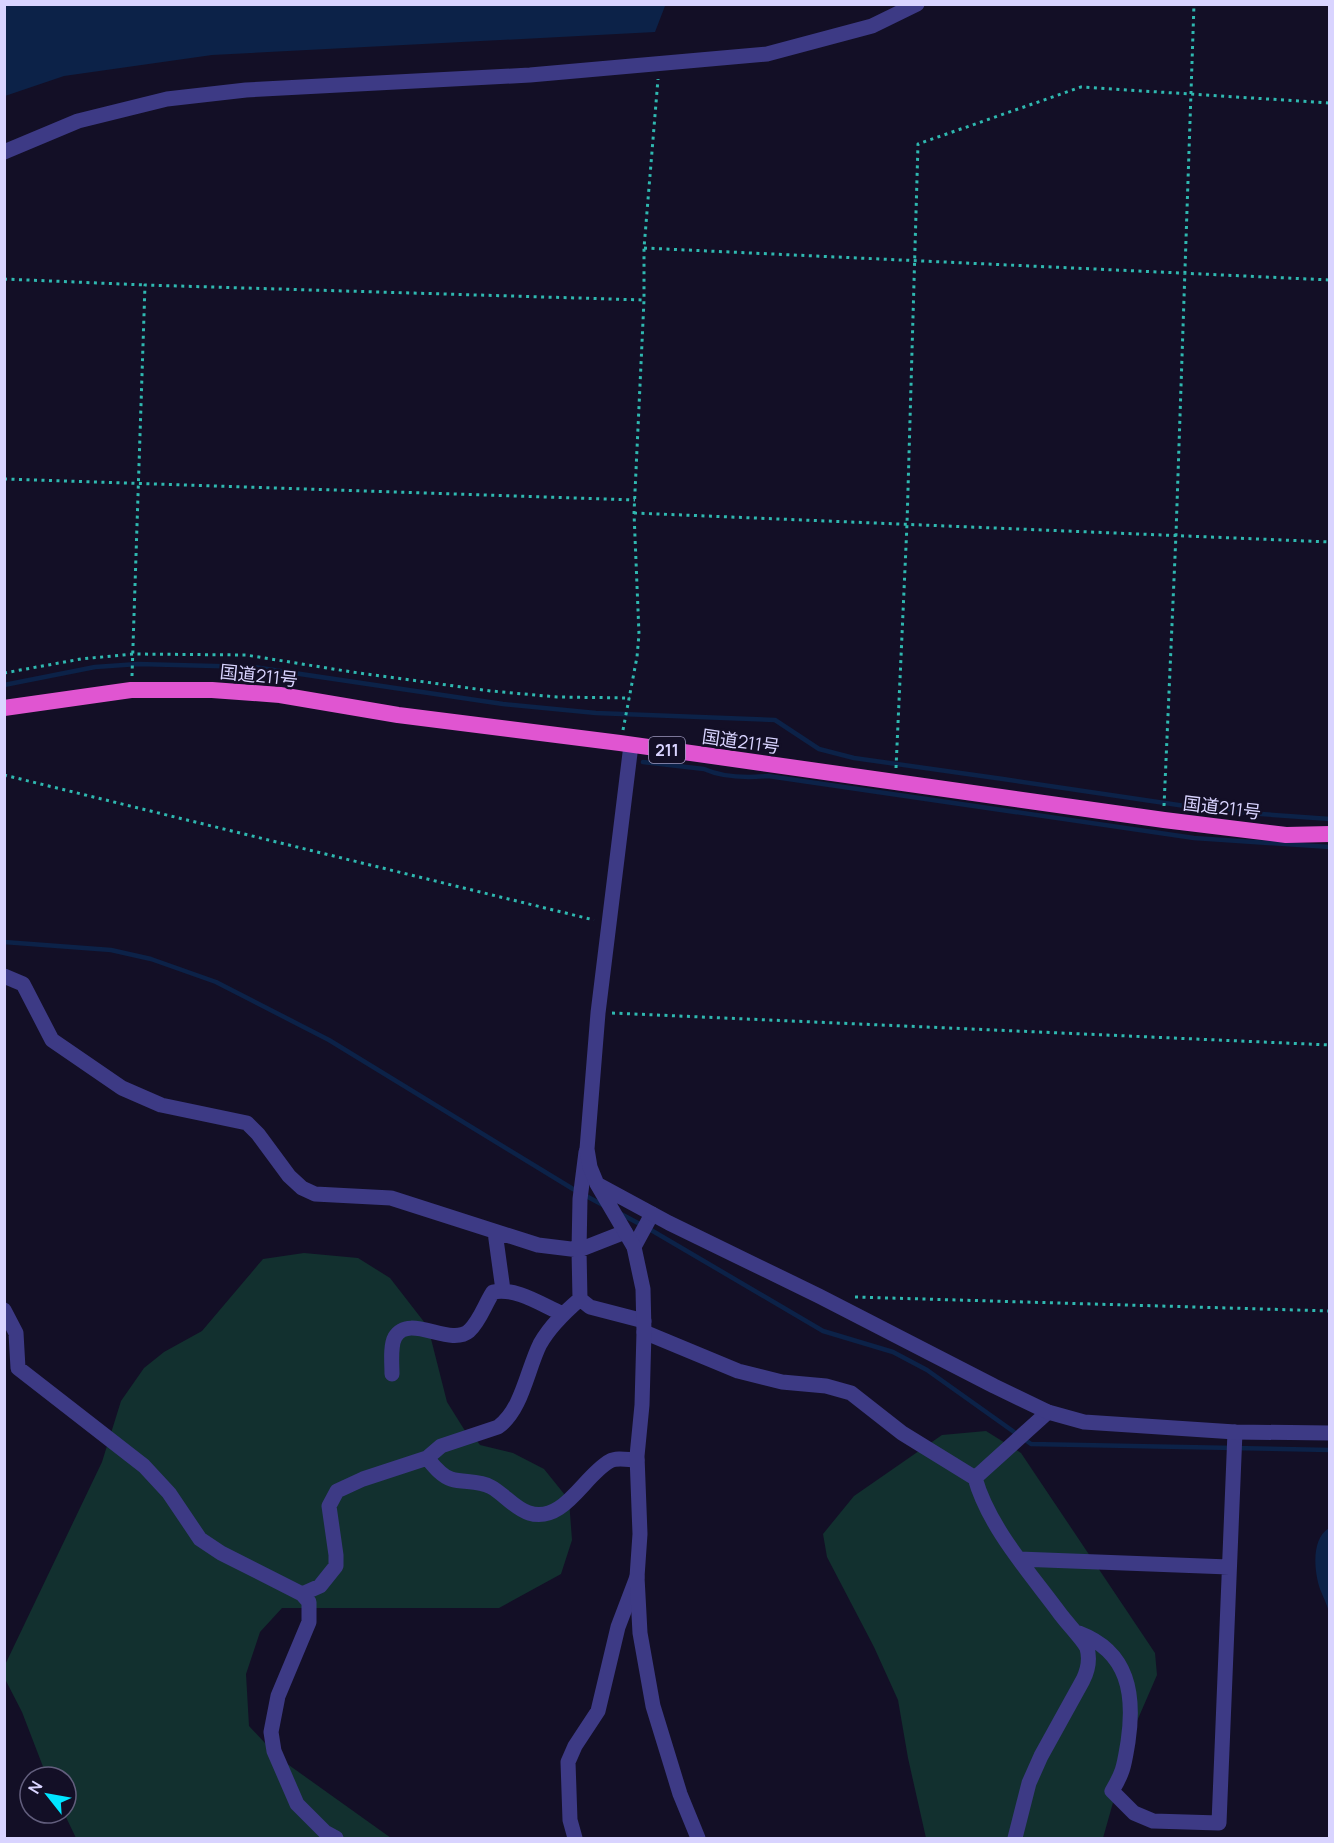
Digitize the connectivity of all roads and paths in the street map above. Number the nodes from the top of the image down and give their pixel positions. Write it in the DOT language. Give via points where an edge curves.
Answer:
graph roads {
  1 [pos="917,4"];
  2 [pos="1194,4"];
  3 [pos="659,65"];
  4 [pos="1191,95"];
  5 [pos="1329,103"];
  6 [pos="4,152"];
  7 [pos="644,248"];
  8 [pos="915,260"];
  9 [pos="1185,273"];
  10 [pos="4,279"];
  11 [pos="1329,280"];
  12 [pos="145,285"];
  13 [pos="644,300"];
  14 [pos="4,479"];
  15 [pos="139,483"];
  16 [pos="635,500"];
  17 [pos="634,513"];
  18 [pos="907,524"];
  19 [pos="1176,534"];
  20 [pos="1329,542"];
  21 [pos="132,654"];
  22 [pos="4,673"];
  23 [pos="131,690"];
  24 [pos="630,698"];
  25 [pos="4,708"];
  26 [pos="626,744"];
  27 [pos="4,775"];
  28 [pos="895,782"];
  29 [pos="1164,820"];
  30 [pos="1329,834"];
  31 [pos="609,924"];
  32 [pos="4,976"];
  33 [pos="598,1013"];
  34 [pos="1329,1045"];
  35 [pos="587,1149"];
  36 [pos="601,1190"];
  37 [pos="636,1228"];
  38 [pos="495,1232"];
  39 [pos="579,1251"];
  40 [pos="503,1290"];
  41 [pos="855,1297"];
  42 [pos="580,1299"];
  43 [pos="4,1310"];
  44 [pos="1329,1311"];
  45 [pos="563,1314"];
  46 [pos="644,1327"];
  47 [pos="392,1374"];
  48 [pos="1048,1412"];
  49 [pos="1329,1433"];
  50 [pos="1235,1437"];
  51 [pos="427,1458"];
  52 [pos="637,1460"];
  53 [pos="975,1478"];
  54 [pos="1019,1558"];
  55 [pos="1229,1567"];
  56 [pos="637,1577"];
  57 [pos="302,1594"];
  58 [pos="1073,1631"];
  59 [pos="336,1839"];
  60 [pos="575,1839"];
  61 [pos="698,1839"];
  62 [pos="1015,1839"];
  1 -- 3 [label="street" via="872,26 767,54"];
  2 -- 4 [label="path"];
  3 -- 6 [label="street" via="246,90 167,99 78,121"];
  3 -- 7 [label="path"];
  4 -- 5 [label="path"];
  4 -- 8 [label="path" via="1081,87 918,144"];
  4 -- 9 [label="path"];
  7 -- 8 [label="path"];
  7 -- 13 [label="path"];
  8 -- 9 [label="path"];
  8 -- 18 [label="path"];
  9 -- 11 [label="path"];
  9 -- 19 [label="path"];
  10 -- 12 [label="path"];
  12 -- 13 [label="path"];
  12 -- 15 [label="path"];
  13 -- 16 [label="path"];
  14 -- 15 [label="path"];
  15 -- 16 [label="path"];
  15 -- 21 [label="path"];
  16 -- 17 [label="path"];
  17 -- 18 [label="path"];
  17 -- 24 [label="path" via="639,634"];
  18 -- 19 [label="path"];
  18 -- 28 [label="path"];
  19 -- 20 [label="path"];
  19 -- 29 [label="path"];
  21 -- 22 [label="path"];
  21 -- 23 [label="path"];
  21 -- 24 [label="path" via="246,655 491,691"];
  23 -- 25 [label="highway, 国道211号 / 211"];
  23 -- 26 [label="highway, 国道211号 / 211" via="280,695 398,715"];
  24 -- 26 [label="path"];
  26 -- 28 [label="highway, 国道211号 / 211"];
  26 -- 31 [label="street"];
  27 -- 31 [label="path"];
  28 -- 29 [label="highway, 国道211号 / 211"];
  29 -- 30 [label="highway, 国道211号 / 211" via="1286,835"];
  31 -- 33 [label="street"];
  32 -- 38 [label="street" via="23,984 52,1040 122,1089 161,1105 247,1123 302,1188 315,1194 391,1198"];
  33 -- 34 [label="path"];
  33 -- 35 [label="street"];
  35 -- 36 [label="street"];
  35 -- 39 [label="street"];
  36 -- 37 [label="street"];
  36 -- 37 [label="street"];
  37 -- 39 [label="street"];
  37 -- 46 [label="street" via="644,1289"];
  37 -- 48 [label="street" via="819,1296"];
  38 -- 39 [label="street" via="538,1245"];
  38 -- 40 [label="street"];
  39 -- 42 [label="street"];
  40 -- 45 [label="street"];
  40 -- 47 [label="street" via="493,1292 468,1332 455,1337 411,1328 399,1333 394,1339"];
  41 -- 44 [label="path"];
  42 -- 45 [label="street"];
  42 -- 46 [label="street" via="590,1307"];
  43 -- 57 [label="street" via="16,1333 18,1368 144,1466 169,1493 200,1539"];
  45 -- 51 [label="street" via="540,1344 514,1411 506,1421 441,1446"];
  46 -- 52 [label="street"];
  46 -- 53 [label="street" via="738,1371 851,1393 902,1433"];
  48 -- 50 [label="street" via="1084,1422"];
  48 -- 53 [label="street"];
  49 -- 50 [label="street"];
  50 -- 55 [label="street"];
  51 -- 52 [label="street" via="450,1479 477,1482 528,1513 542,1514 558,1509 612,1460"];
  51 -- 57 [label="street" via="337,1491 329,1506 336,1566 320,1586"];
  52 -- 56 [label="street"];
  53 -- 54 [label="street" via="980,1497"];
  54 -- 55 [label="street"];
  54 -- 58 [label="street"];
  55 -- 58 [label="street" via="1219,1823 1153,1821 1134,1813 1112,1791 1123,1773 1131,1718 1130,1693 1121,1668 1108,1651"];
  56 -- 60 [label="street" via="618,1627 598,1711 568,1762 570,1820"];
  56 -- 61 [label="street" via="640,1633 653,1706"];
  57 -- 59 [label="street" via="309,1602 309,1622 278,1696 271,1732 274,1750 297,1804"];
  58 -- 62 [label="street" via="1086,1647 1087,1670 1029,1783"];
}
